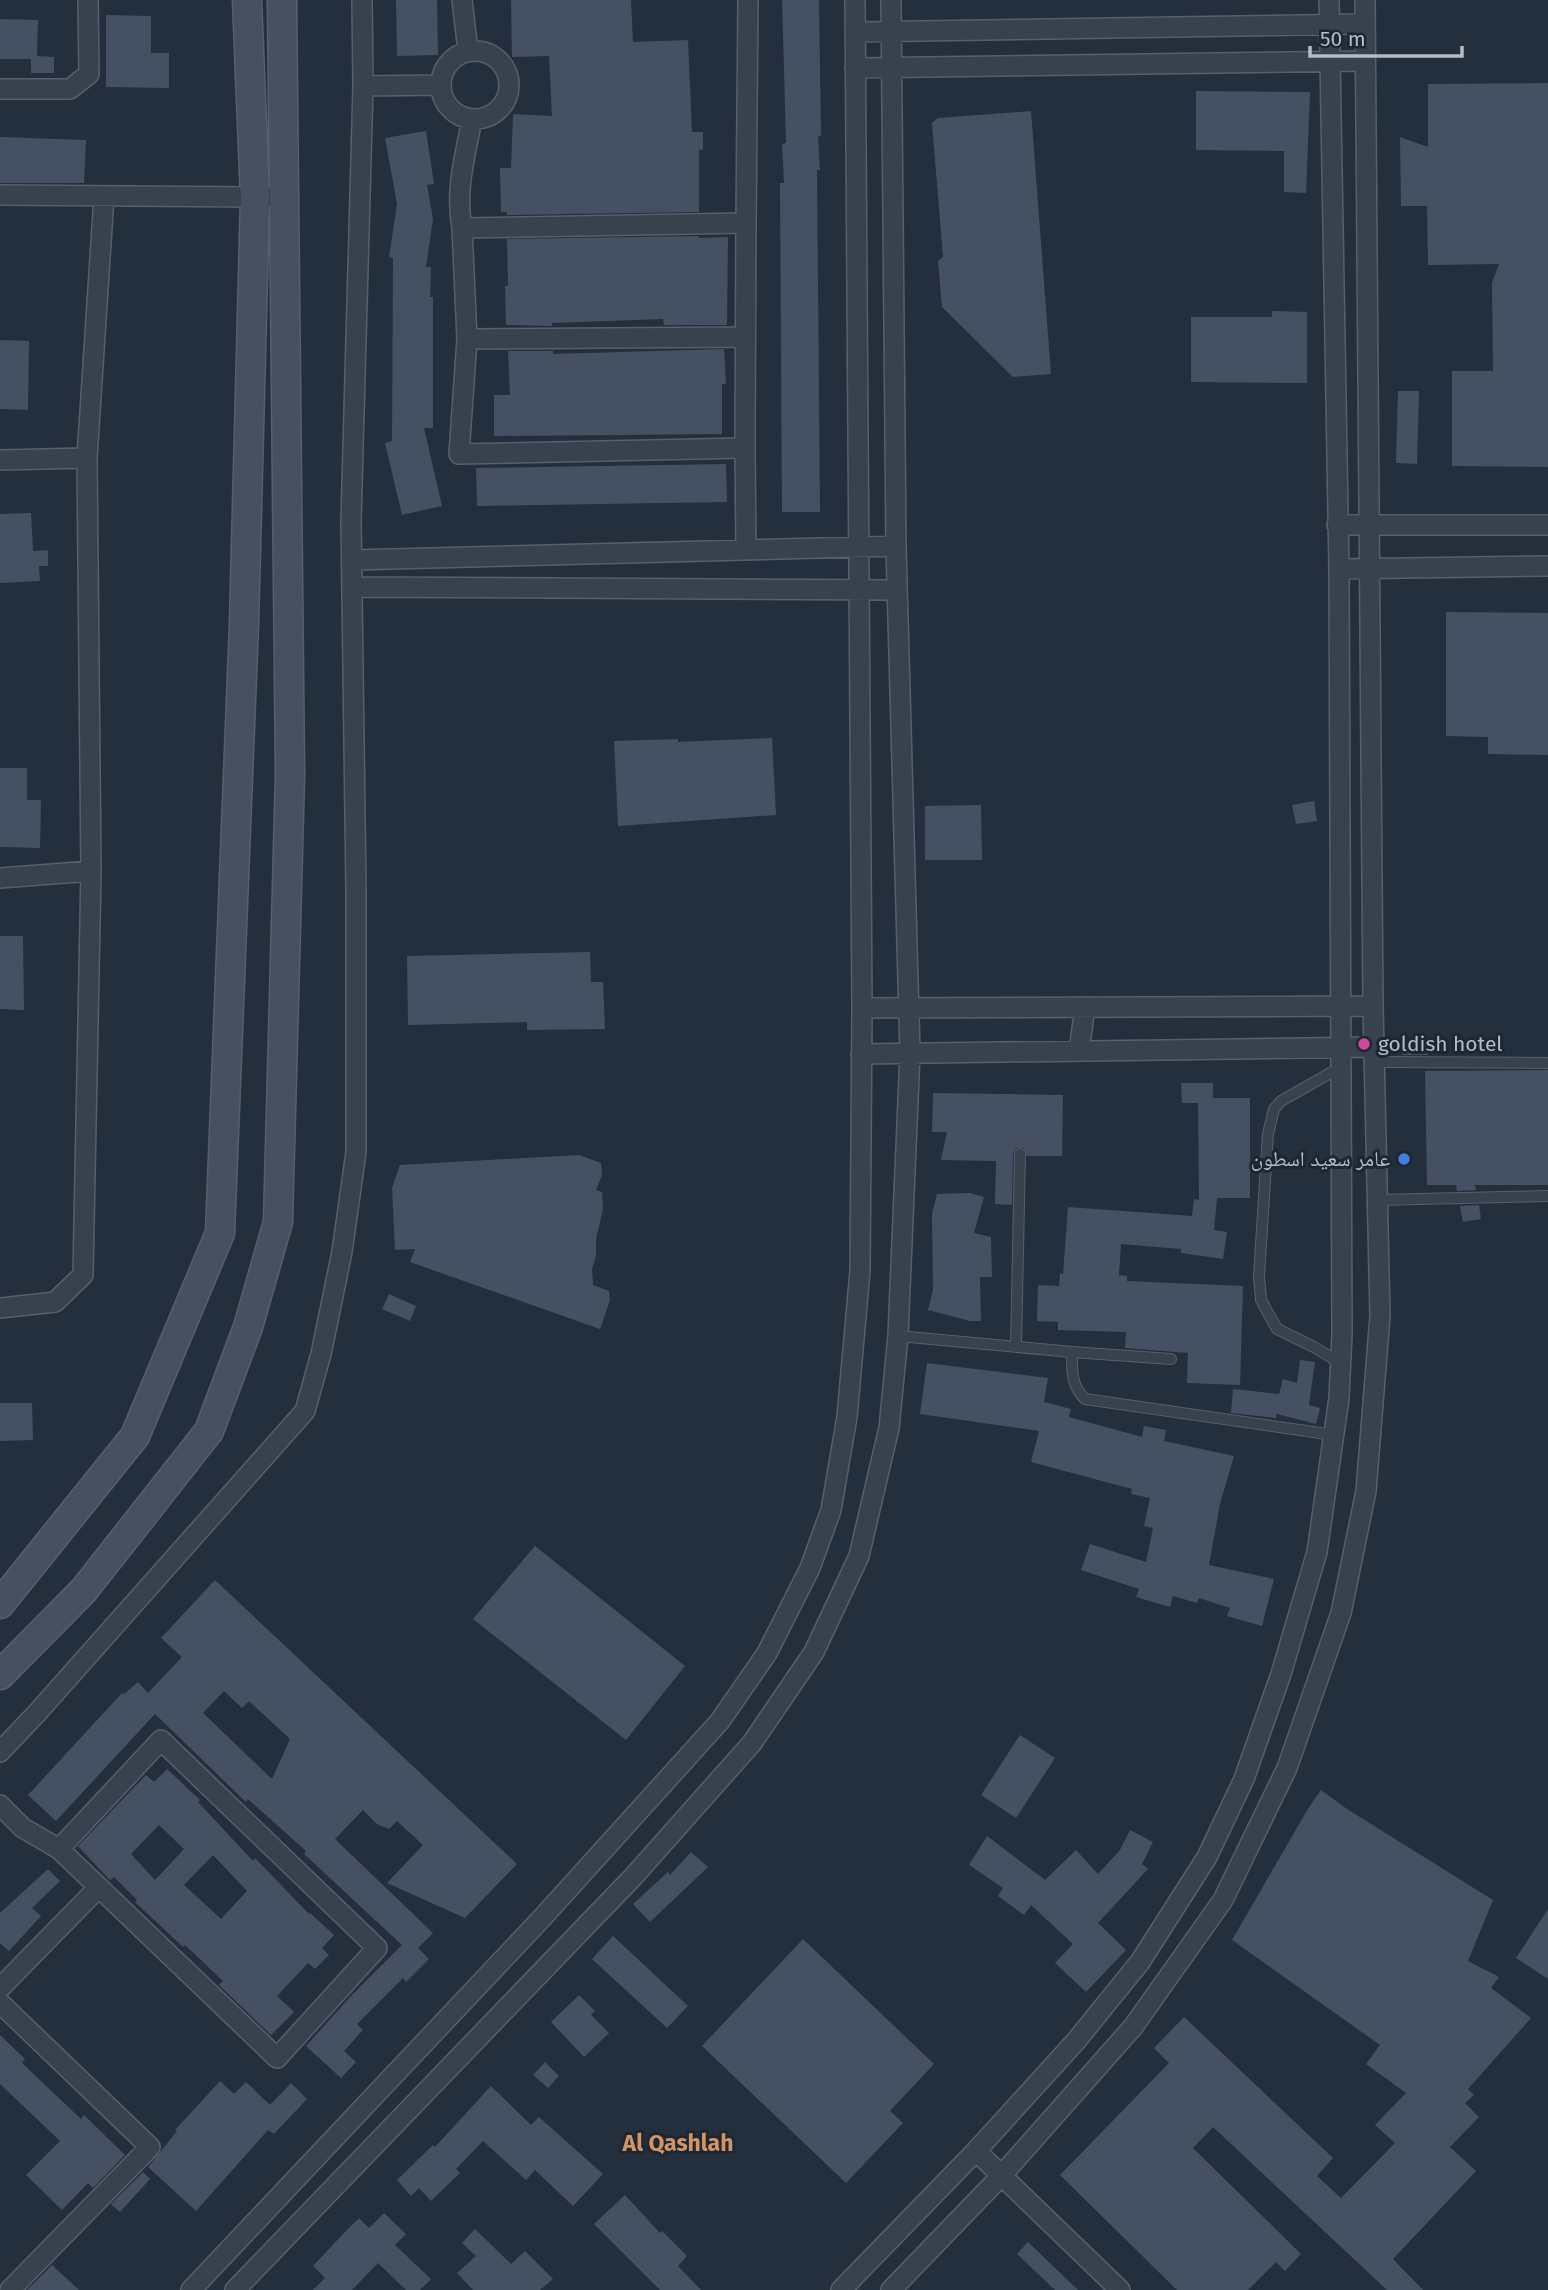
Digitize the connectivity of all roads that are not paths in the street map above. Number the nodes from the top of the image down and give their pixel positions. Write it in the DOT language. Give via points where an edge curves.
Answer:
graph roads {
  1 [pos="88,0"];
  2 [pos="247,0"];
  3 [pos="282,0"];
  4 [pos="362,0"];
  5 [pos="461,0"];
  6 [pos="748,0"];
  7 [pos="855,0"];
  8 [pos="891,0"];
  9 [pos="1329,0"];
  10 [pos="1365,0"];
  11 [pos="1365,24"];
  12 [pos="1329,27"];
  13 [pos="855,32"];
  14 [pos="892,32"];
  15 [pos="468,51"];
  16 [pos="1359,61"];
  17 [pos="1330,62"];
  18 [pos="855,68"];
  19 [pos="892,68"];
  20 [pos="440,85"];
  21 [pos="363,86"];
  22 [pos="0,89"];
  23 [pos="472,119"];
  24 [pos="0,195"];
  25 [pos="104,196"];
  26 [pos="284,197"];
  27 [pos="255,198"];
  28 [pos="746,223"];
  29 [pos="462,228"];
  30 [pos="744,337"];
  31 [pos="467,339"];
  32 [pos="746,448"];
  33 [pos="87,458"];
  34 [pos="0,460"];
  35 [pos="1337,525"];
  36 [pos="1548,525"];
  37 [pos="1367,526"];
  38 [pos="896,546"];
  39 [pos="858,547"];
  40 [pos="746,550"];
  41 [pos="352,560"];
  42 [pos="1548,566"];
  43 [pos="1368,567"];
  44 [pos="1339,569"];
  45 [pos="352,587"];
  46 [pos="859,590"];
  47 [pos="897,590"];
  48 [pos="91,871"];
  49 [pos="0,878"];
  50 [pos="1340,1006"];
  51 [pos="1373,1006"];
  52 [pos="1084,1007"];
  53 [pos="862,1008"];
  54 [pos="909,1008"];
  55 [pos="1079,1051"];
  56 [pos="911,1053"];
  57 [pos="860,1054"];
  58 [pos="1374,1054"];
  59 [pos="1341,1057"];
  60 [pos="1548,1063"];
  61 [pos="1020,1154"];
  62 [pos="1548,1196"];
  63 [pos="1377,1200"];
  64 [pos="0,1308"];
  65 [pos="898,1336"];
  66 [pos="1016,1347"];
  67 [pos="1072,1352"];
  68 [pos="1171,1359"];
  69 [pos="1340,1364"];
  70 [pos="1334,1434"];
  71 [pos="0,1604"];
  72 [pos="0,1675"];
  73 [pos="0,1752"];
  74 [pos="0,1805"];
  75 [pos="59,1849"];
  76 [pos="97,1888"];
  77 [pos="0,1988"];
  78 [pos="0,2003"];
  79 [pos="976,2151"];
  80 [pos="1001,2176"];
  81 [pos="11,2290"];
  82 [pos="191,2290"];
  83 [pos="235,2290"];
  84 [pos="841,2290"];
  85 [pos="891,2290"];
  86 [pos="1120,2290"];
  1 -- 22 [label="street" via="89,74 70,89"];
  2 -- 27 [label="street"];
  3 -- 26 [label="street"];
  4 -- 21 [label="street"];
  5 -- 15 [label="street"];
  6 -- 28 [label="street"];
  7 -- 13 [label="street"];
  8 -- 14 [label="street"];
  9 -- 12 [label="street"];
  10 -- 11 [label="street"];
  11 -- 12 [label="street"];
  11 -- 16 [label="street"];
  12 -- 14 [label="street"];
  12 -- 16 [label="street"];
  12 -- 17 [label="street"];
  13 -- 14 [label="street"];
  13 -- 18 [label="street"];
  14 -- 19 [label="street"];
  15 -- 20 [label="street" via="448,63"];
  15 -- 23 [label="street" via="491,55 507,72 510,83 495,114"];
  16 -- 17 [label="street"];
  16 -- 37 [label="street"];
  17 -- 19 [label="street"];
  17 -- 35 [label="street"];
  18 -- 19 [label="street"];
  18 -- 39 [label="street"];
  19 -- 38 [label="street"];
  20 -- 21 [label="street"];
  20 -- 23 [label="street" via="446,104"];
  21 -- 41 [label="street"];
  23 -- 29 [label="street" via="459,185"];
  24 -- 25 [label="street"];
  25 -- 27 [label="street"];
  25 -- 33 [label="street"];
  26 -- 27 [label="street"];
  26 -- 72 [label="street" via="290,775 278,1222 248,1327 209,1431 85,1590"];
  27 -- 71 [label="street" via="220,1233 135,1436"];
  28 -- 29 [label="street"];
  28 -- 30 [label="street"];
  29 -- 31 [label="street"];
  30 -- 31 [label="street"];
  30 -- 32 [label="street"];
  31 -- 32 [label="street" via="459,454"];
  32 -- 40 [label="street"];
  33 -- 34 [label="street"];
  33 -- 48 [label="street"];
  35 -- 37 [label="street"];
  35 -- 44 [label="street"];
  36 -- 37 [label="street"];
  37 -- 43 [label="street"];
  38 -- 39 [label="street"];
  38 -- 47 [label="street"];
  39 -- 40 [label="street"];
  39 -- 46 [label="street"];
  40 -- 41 [label="street"];
  41 -- 45 [label="street"];
  42 -- 43 [label="street"];
  43 -- 44 [label="street"];
  43 -- 51 [label="street"];
  44 -- 50 [label="street"];
  45 -- 46 [label="street"];
  45 -- 73 [label="street" via="356,1152 342,1252 305,1411"];
  46 -- 47 [label="street"];
  46 -- 53 [label="street"];
  47 -- 54 [label="street"];
  48 -- 49 [label="street"];
  48 -- 64 [label="street" via="83,1275 55,1302"];
  50 -- 51 [label="street"];
  50 -- 52 [label="street"];
  50 -- 59 [label="street"];
  51 -- 58 [label="street"];
  52 -- 54 [label="street"];
  52 -- 55 [label="street"];
  53 -- 54 [label="street"];
  53 -- 57 [label="street"];
  54 -- 56 [label="street"];
  55 -- 56 [label="street"];
  55 -- 59 [label="street"];
  56 -- 57 [label="street"];
  56 -- 65 [label="street"];
  57 -- 82 [label="street" via="859,1271 847,1417 831,1510 810,1568 767,1653 720,1721 657,1792"];
  58 -- 59 [label="street"];
  58 -- 60 [label="lane"];
  58 -- 63 [label="street"];
  59 -- 69 [label="street"];
  59 -- 69 [label="lane" via="1275,1109 1268,1134 1259,1276 1261,1300 1277,1329"];
  61 -- 66 [label="lane"];
  62 -- 63 [label="lane"];
  63 -- 80 [label="street" via="1380,1316 1366,1491 1341,1613 1287,1768 1223,1900 1133,2027"];
  65 -- 66 [label="lane"];
  65 -- 83 [label="street" via="889,1428 859,1556 814,1652 752,1743 633,1877"];
  66 -- 67 [label="lane"];
  67 -- 68 [label="lane"];
  67 -- 70 [label="lane" via="1072,1380 1085,1399"];
  69 -- 70 [label="street"];
  70 -- 79 [label="street" via="1317,1552 1281,1674 1244,1779 1207,1857 1140,1962"];
  74 -- 75 [label="street" via="23,1828"];
  75 -- 76 [label="street"];
  75 -- 76 [label="street" via="161,1740 377,1948 276,2058"];
  76 -- 77 [label="street"];
  78 -- 81 [label="street" via="150,2147"];
  79 -- 80 [label="street"];
  79 -- 84 [label="street"];
  80 -- 85 [label="street"];
  80 -- 86 [label="street"];
}
